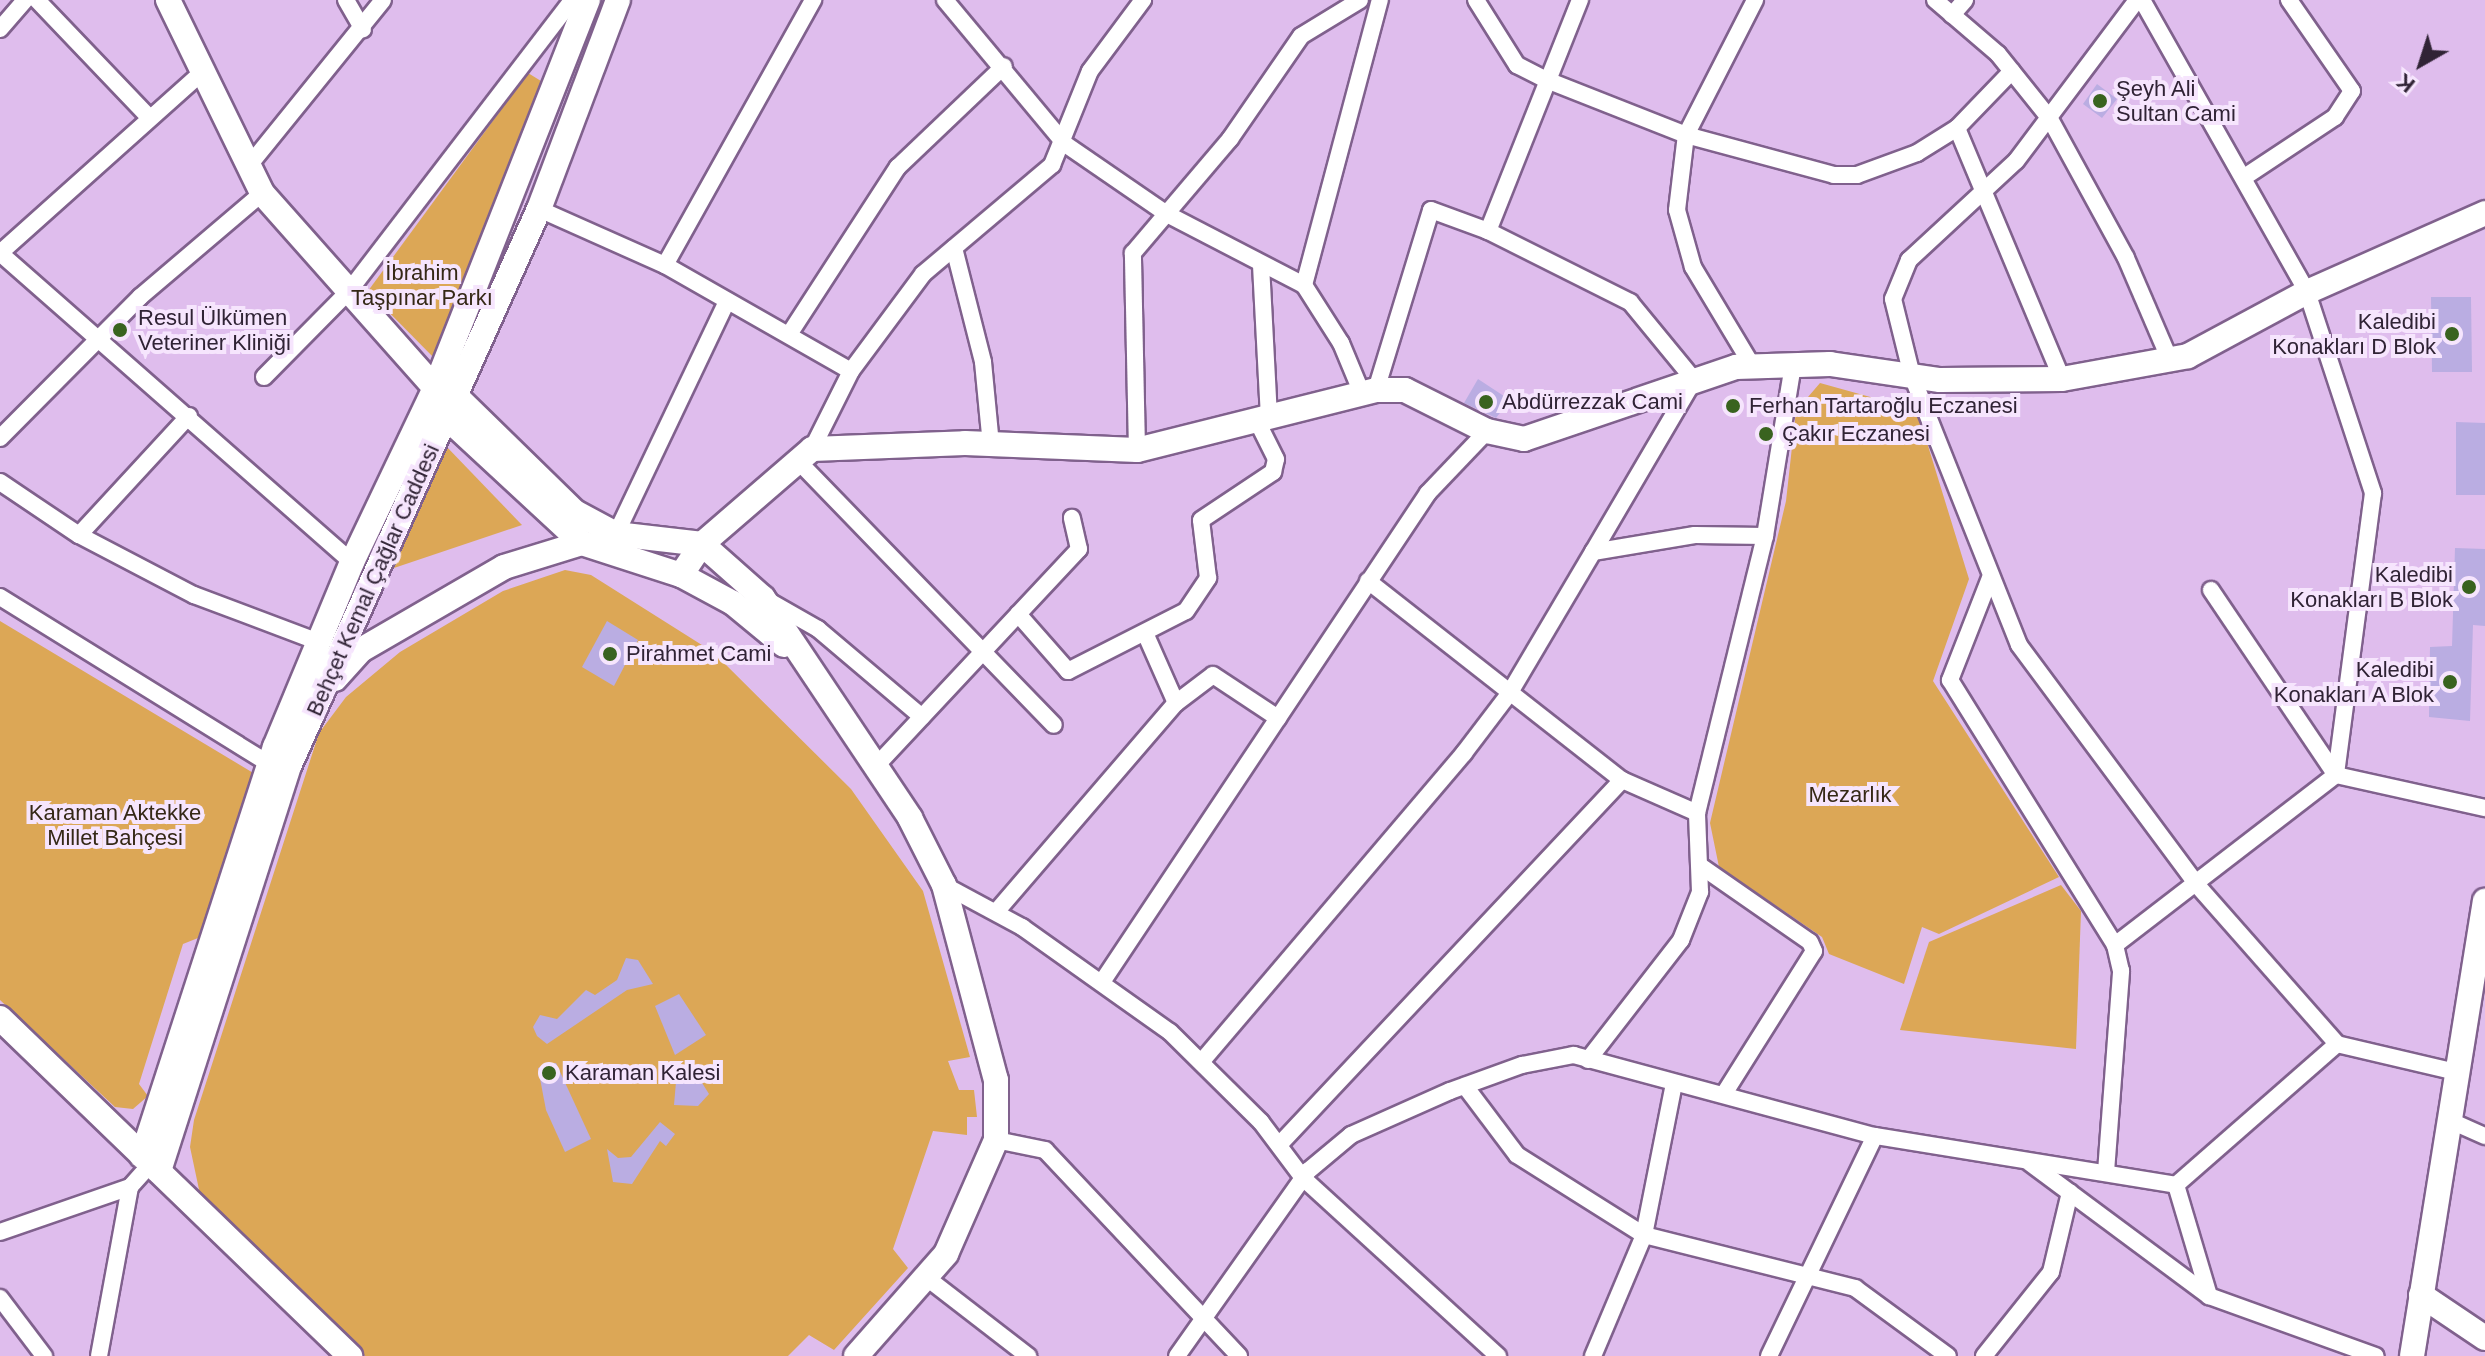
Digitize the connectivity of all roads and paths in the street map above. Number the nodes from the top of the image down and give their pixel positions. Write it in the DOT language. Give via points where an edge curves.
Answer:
graph roads {
  1 [pos="25,0"];
  2 [pos="37,0"];
  3 [pos="168,0"];
  4 [pos="346,0"];
  5 [pos="383,0"];
  6 [pos="572,0"];
  7 [pos="588,0"];
  8 [pos="618,0"];
  9 [pos="813,0"];
  10 [pos="945,0"];
  11 [pos="1143,0"];
  12 [pos="1360,0"];
  13 [pos="1380,0"];
  14 [pos="1476,0"];
  15 [pos="1580,0"];
  16 [pos="1755,0"];
  17 [pos="1935,0"];
  18 [pos="1965,0"];
  19 [pos="2140,0"];
  20 [pos="2289,0"];
  21 [pos="1952,15"];
  22 [pos="0,29"];
  23 [pos="363,30"];
  24 [pos="1004,66"];
  25 [pos="2012,71"];
  26 [pos="201,73"];
  27 [pos="1544,79"];
  28 [pos="149,117"];
  29 [pos="2050,119"];
  30 [pos="1957,128"];
  31 [pos="1686,135"];
  32 [pos="1065,144"];
  33 [pos="247,168"];
  34 [pos="2246,176"];
  35 [pos="262,193"];
  36 [pos="1984,195"];
  37 [pos="539,209"];
  38 [pos="2485,213"];
  39 [pos="1167,214"];
  40 [pos="1488,231"];
  41 [pos="954,248"];
  42 [pos="0,253"];
  43 [pos="665,265"];
  44 [pos="1261,265"];
  45 [pos="1304,285"];
  46 [pos="349,291"];
  47 [pos="2307,292"];
  48 [pos="727,301"];
  49 [pos="790,333"];
  50 [pos="96,339"];
  51 [pos="2170,360"];
  52 [pos="1793,365"];
  53 [pos="1753,367"];
  54 [pos="851,371"];
  55 [pos="1912,376"];
  56 [pos="264,377"];
  57 [pos="2062,379"];
  58 [pos="1694,380"];
  59 [pos="1368,390"];
  60 [pos="446,401"];
  61 [pos="189,416"];
  62 [pos="1264,421"];
  63 [pos="1487,431"];
  64 [pos="0,438"];
  65 [pos="991,445"];
  66 [pos="1137,450"];
  67 [pos="805,456"];
  68 [pos="0,482"];
  69 [pos="1072,518"];
  70 [pos="616,534"];
  71 [pos="79,535"];
  72 [pos="1765,536"];
  73 [pos="582,543"];
  74 [pos="702,544"];
  75 [pos="1593,552"];
  76 [pos="352,562"];
  77 [pos="681,575"];
  78 [pos="1990,578"];
  79 [pos="1368,581"];
  80 [pos="2211,590"];
  81 [pos="759,595"];
  82 [pos="0,597"];
  83 [pos="1018,614"];
  84 [pos="1145,633"];
  85 [pos="319,642"];
  86 [pos="983,652"];
  87 [pos="808,665"];
  88 [pos="322,693"];
  89 [pos="1509,694"];
  90 [pos="1176,703"];
  91 [pos="922,717"];
  92 [pos="1278,718"];
  93 [pos="1054,725"];
  94 [pos="269,764"];
  95 [pos="876,766"];
  96 [pos="2336,775"];
  97 [pos="1622,780"];
  98 [pos="2485,808"];
  99 [pos="1697,813"];
  100 [pos="1702,867"];
  101 [pos="944,885"];
  102 [pos="2197,885"];
  103 [pos="2485,901"];
  104 [pos="996,912"];
  105 [pos="2115,945"];
  106 [pos="1102,982"];
  107 [pos="0,1018"];
  108 [pos="2337,1044"];
  109 [pos="1588,1060"];
  110 [pos="1202,1061"];
  111 [pos="2456,1072"];
  112 [pos="1674,1083"];
  113 [pos="1465,1086"];
  114 [pos="1724,1094"];
  115 [pos="2451,1121"];
  116 [pos="1875,1136"];
  117 [pos="2485,1136"];
  118 [pos="996,1140"];
  119 [pos="1279,1145"];
  120 [pos="2026,1160"];
  121 [pos="151,1164"];
  122 [pos="2106,1172"];
  123 [pos="1303,1178"];
  124 [pos="2176,1185"];
  125 [pos="130,1187"];
  126 [pos="2070,1192"];
  127 [pos="0,1232"];
  128 [pos="1644,1235"];
  129 [pos="1810,1276"];
  130 [pos="927,1278"];
  131 [pos="2421,1295"];
  132 [pos="2209,1296"];
  133 [pos="0,1298"];
  134 [pos="1207,1320"];
  135 [pos="2485,1338"];
  136 [pos="348,1355"];
  137 [pos="44,1356"];
  138 [pos="99,1356"];
  139 [pos="856,1356"];
  140 [pos="1028,1356"];
  141 [pos="1177,1356"];
  142 [pos="1239,1356"];
  143 [pos="1498,1356"];
  144 [pos="1593,1356"];
  145 [pos="1769,1356"];
  146 [pos="1948,1356"];
  147 [pos="1984,1356"];
  148 [pos="2376,1356"];
  149 [pos="2412,1356"];
  1 -- 22 [label="street"];
  2 -- 28 [label="street"];
  3 -- 26 [label="street"];
  4 -- 23 [label="street"];
  5 -- 23 [label="street"];
  6 -- 46 [label="street"];
  7 -- 60 [label="street, Behçet Kemal Çağlar Caddesi"];
  8 -- 37 [label="street, Behçet Kemal Çağlar Caddesi"];
  9 -- 43 [label="street"];
  10 -- 24 [label="street"];
  11 -- 32 [label="street" via="1090,71"];
  12 -- 39 [label="street" via="1301,36 1230,139"];
  13 -- 45 [label="street"];
  14 -- 27 [label="street" via="1517,65"];
  15 -- 27 [label="street"];
  16 -- 31 [label="street"];
  17 -- 21 [label="street"];
  18 -- 21 [label="street"];
  19 -- 29 [label="street"];
  19 -- 34 [label="street"];
  20 -- 34 [label="street" via="2352,91 2335,117"];
  21 -- 25 [label="street"];
  23 -- 33 [label="street"];
  24 -- 32 [label="street"];
  24 -- 49 [label="street" via="898,167"];
  25 -- 29 [label="street"];
  25 -- 30 [label="street"];
  26 -- 28 [label="street"];
  26 -- 33 [label="street"];
  27 -- 31 [label="street"];
  27 -- 40 [label="street"];
  28 -- 42 [label="street"];
  29 -- 36 [label="street"];
  29 -- 51 [label="street" via="2126,258"];
  30 -- 31 [label="street" via="1917,153 1857,175 1816,173 1763,151"];
  30 -- 36 [label="street"];
  31 -- 53 [label="street" via="1677,210 1693,267"];
  32 -- 39 [label="street"];
  32 -- 41 [label="street" via="1037,182"];
  33 -- 35 [label="street"];
  34 -- 47 [label="street"];
  35 -- 46 [label="street"];
  35 -- 50 [label="street"];
  36 -- 55 [label="street" via="1909,260 1898,280 1893,299"];
  36 -- 57 [label="street"];
  37 -- 43 [label="street"];
  37 -- 60 [label="street, Behçet Kemal Çağlar Caddesi"];
  38 -- 47 [label="street"];
  39 -- 44 [label="street"];
  39 -- 66 [label="street" via="1140,238 1130,267"];
  40 -- 58 [label="street" via="1630,302"];
  40 -- 59 [label="street" via="1431,210"];
  41 -- 54 [label="street" via="923,274"];
  41 -- 65 [label="street" via="983,362"];
  42 -- 50 [label="street"];
  43 -- 48 [label="street"];
  44 -- 45 [label="street"];
  44 -- 62 [label="street"];
  45 -- 59 [label="street"];
  46 -- 56 [label="street"];
  46 -- 60 [label="street"];
  47 -- 51 [label="street" via="2188,356"];
  47 -- 96 [label="street" via="2373,493"];
  48 -- 49 [label="street"];
  48 -- 70 [label="street"];
  49 -- 54 [label="street"];
  50 -- 61 [label="street"];
  50 -- 64 [label="street"];
  51 -- 57 [label="street"];
  52 -- 53 [label="street"];
  52 -- 55 [label="street"];
  52 -- 72 [label="street"];
  53 -- 58 [label="street"];
  54 -- 67 [label="street"];
  55 -- 57 [label="street"];
  55 -- 78 [label="street"];
  58 -- 63 [label="street" via="1524,439"];
  58 -- 75 [label="street"];
  59 -- 62 [label="street"];
  59 -- 63 [label="street" via="1405,390"];
  60 -- 70 [label="street" via="575,512"];
  60 -- 73 [label="street"];
  60 -- 76 [label="street, Behçet Kemal Çağlar Caddesi"];
  60 -- 88 [label="street, Behçet Kemal Çağlar Caddesi"];
  61 -- 71 [label="street"];
  61 -- 76 [label="street"];
  62 -- 66 [label="street"];
  62 -- 84 [label="street" via="1276,459 1273,472 1208,510 1199,531 1205,588 1186,611"];
  63 -- 79 [label="street" via="1428,493"];
  65 -- 66 [label="street"];
  65 -- 67 [label="street"];
  67 -- 74 [label="street"];
  67 -- 86 [label="street"];
  68 -- 71 [label="street"];
  69 -- 83 [label="street" via="1079,549"];
  70 -- 74 [label="street"];
  71 -- 85 [label="street" via="194,595"];
  72 -- 75 [label="street" via="1695,535"];
  72 -- 99 [label="street"];
  73 -- 77 [label="street"];
  73 -- 88 [label="street" via="504,567 409,621 361,650"];
  74 -- 77 [label="street"];
  74 -- 81 [label="street"];
  75 -- 89 [label="street"];
  76 -- 85 [label="street, Behçet Kemal Çağlar Caddesi"];
  77 -- 87 [label="street" via="733,603"];
  78 -- 102 [label="street" via="2019,645"];
  78 -- 105 [label="street" via="1950,680"];
  79 -- 89 [label="street"];
  79 -- 92 [label="street"];
  80 -- 96 [label="street"];
  81 -- 87 [label="street"];
  81 -- 91 [label="street" via="818,629"];
  82 -- 94 [label="street"];
  83 -- 84 [label="street" via="1068,671"];
  83 -- 86 [label="street"];
  84 -- 90 [label="street"];
  85 -- 94 [label="street, Behçet Kemal Çağlar Caddesi"];
  86 -- 91 [label="street"];
  86 -- 93 [label="street"];
  87 -- 95 [label="street"];
  88 -- 121 [label="street, Behçet Kemal Çağlar Caddesi" via="290,764"];
  89 -- 97 [label="street"];
  89 -- 110 [label="street"];
  90 -- 92 [label="street" via="1213,675"];
  90 -- 104 [label="street"];
  91 -- 95 [label="street"];
  92 -- 106 [label="street"];
  94 -- 121 [label="street, Behçet Kemal Çağlar Caddesi"];
  95 -- 101 [label="street"];
  96 -- 98 [label="street"];
  96 -- 102 [label="street"];
  97 -- 99 [label="street"];
  97 -- 119 [label="street"];
  99 -- 100 [label="street"];
  100 -- 109 [label="street" via="1700,892 1681,940"];
  100 -- 114 [label="street" via="1810,942 1814,951"];
  101 -- 104 [label="street"];
  101 -- 118 [label="street" via="996,1080"];
  102 -- 105 [label="street"];
  102 -- 108 [label="street"];
  103 -- 111 [label="street"];
  104 -- 106 [label="street"];
  105 -- 122 [label="street" via="2121,971"];
  106 -- 110 [label="street"];
  107 -- 121 [label="street"];
  108 -- 111 [label="street"];
  108 -- 124 [label="street"];
  109 -- 112 [label="street"];
  109 -- 113 [label="street" via="1574,1055 1522,1065"];
  110 -- 119 [label="street"];
  111 -- 115 [label="street"];
  112 -- 114 [label="street"];
  112 -- 128 [label="street"];
  113 -- 123 [label="street" via="1351,1135"];
  113 -- 128 [label="street" via="1517,1155"];
  114 -- 116 [label="street"];
  115 -- 117 [label="street"];
  115 -- 131 [label="street"];
  116 -- 120 [label="street"];
  116 -- 129 [label="street"];
  118 -- 130 [label="street" via="946,1254"];
  118 -- 134 [label="street" via="1045,1150"];
  119 -- 123 [label="street"];
  120 -- 122 [label="street"];
  120 -- 126 [label="street"];
  121 -- 125 [label="street"];
  121 -- 136 [label="street"];
  122 -- 124 [label="street"];
  123 -- 134 [label="street" via="1210,1302"];
  123 -- 143 [label="street"];
  124 -- 132 [label="street"];
  125 -- 127 [label="street"];
  125 -- 138 [label="street"];
  126 -- 132 [label="street"];
  126 -- 147 [label="street" via="2051,1272"];
  128 -- 129 [label="street"];
  128 -- 144 [label="street"];
  129 -- 145 [label="street"];
  129 -- 146 [label="street" via="1855,1288"];
  130 -- 139 [label="street"];
  130 -- 140 [label="street"];
  131 -- 135 [label="street"];
  131 -- 149 [label="street"];
  132 -- 148 [label="street"];
  133 -- 137 [label="street"];
  134 -- 141 [label="street"];
  134 -- 142 [label="street"];
}
